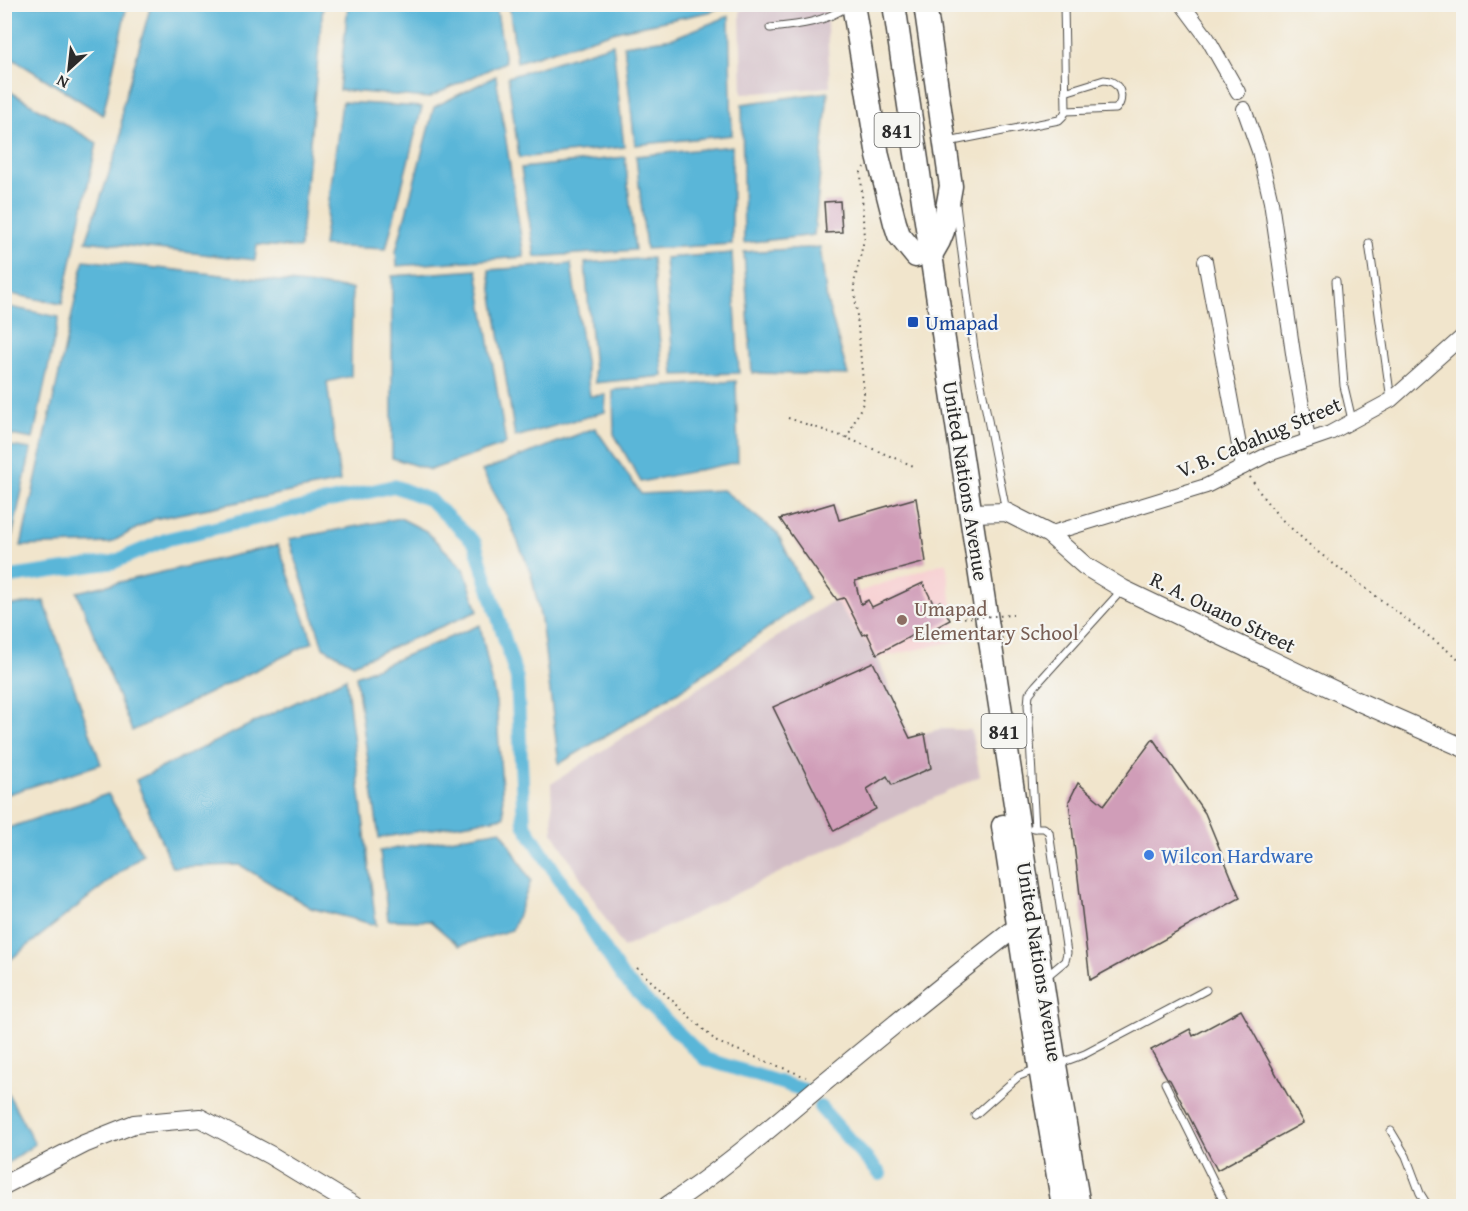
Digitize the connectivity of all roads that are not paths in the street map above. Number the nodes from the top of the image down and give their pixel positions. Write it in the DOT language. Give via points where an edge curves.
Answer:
graph roads {
  1 [pos="852,4"];
  2 [pos="879,4"];
  3 [pos="894,4"];
  4 [pos="925,4"];
  5 [pos="1064,4"];
  6 [pos="1182,4"];
  7 [pos="771,28"];
  8 [pos="1065,92"];
  9 [pos="1238,92"];
  10 [pos="1244,109"];
  11 [pos="1066,111"];
  12 [pos="945,142"];
  13 [pos="951,186"];
  14 [pos="1369,243"];
  15 [pos="924,255"];
  16 [pos="1205,261"];
  17 [pos="1336,281"];
  18 [pos="1464,335"];
  19 [pos="1391,400"];
  20 [pos="1352,420"];
  21 [pos="1308,440"];
  22 [pos="1243,467"];
  23 [pos="1006,512"];
  24 [pos="971,513"];
  25 [pos="1049,534"];
  26 [pos="1123,589"];
  27 [pos="1464,748"];
  28 [pos="1027,830"];
  29 [pos="1018,926"];
  30 [pos="1206,990"];
  31 [pos="1048,1066"];
  32 [pos="1166,1083"];
  33 [pos="975,1115"];
  34 [pos="1391,1131"];
  35 [pos="4,1185"];
  36 [pos="354,1206"];
  37 [pos="667,1206"];
  38 [pos="1063,1206"];
  39 [pos="1079,1206"];
  40 [pos="1226,1206"];
  41 [pos="1428,1206"];
  1 -- 7 [label="lane" via="811,23"];
  1 -- 15 [label="main road" via="878,156 897,229"];
  2 -- 15 [label="main road, United Nations Avenue / 841"];
  3 -- 15 [label="main road, United Nations Avenue / 841"];
  4 -- 12 [label="main road"];
  5 -- 8 [label="lane"];
  6 -- 9 [label="street" via="1208,39"];
  8 -- 11 [label="lane"];
  8 -- 11 [label="lane" via="1110,80 1122,96 1116,109"];
  10 -- 21 [label="street" via="1271,202"];
  11 -- 12 [label="lane" via="1059,120"];
  12 -- 13 [label="main road"];
  13 -- 15 [label="main road" via="939,242"];
  13 -- 23 [label="lane" via="956,197 974,349"];
  14 -- 19 [label="lane"];
  15 -- 24 [label="main road, United Nations Avenue / 841"];
  15 -- 29 [label="main road, United Nations Avenue / 841"];
  16 -- 22 [label="street"];
  17 -- 20 [label="lane" via="1344,386"];
  18 -- 19 [label="street, V. B. Cabahug Street"];
  19 -- 20 [label="street, V. B. Cabahug Street"];
  20 -- 21 [label="street, V. B. Cabahug Street"];
  21 -- 22 [label="street, V. B. Cabahug Street"];
  22 -- 25 [label="street, V. B. Cabahug Street" via="1206,486"];
  23 -- 24 [label="street, R. A. Ouano Street"];
  23 -- 25 [label="street, R. A. Ouano Street"];
  24 -- 28 [label="main road, United Nations Avenue / 841"];
  25 -- 26 [label="street, R. A. Ouano Street" via="1085,566"];
  26 -- 27 [label="street, R. A. Ouano Street"];
  26 -- 28 [label="lane" via="1029,694"];
  28 -- 31 [label="main road, United Nations Avenue / 841"];
  29 -- 31 [label="main road, United Nations Avenue / 841"];
  29 -- 37 [label="street" via="734,1159"];
  30 -- 31 [label="lane" via="1085,1054"];
  31 -- 33 [label="lane" via="1019,1076"];
  31 -- 38 [label="main road, United Nations Avenue / 841"];
  31 -- 39 [label="main road, United Nations Avenue / 841"];
  32 -- 40 [label="lane"];
  34 -- 41 [label="lane"];
  35 -- 36 [label="street" via="84,1143 134,1124 200,1118"];
}
